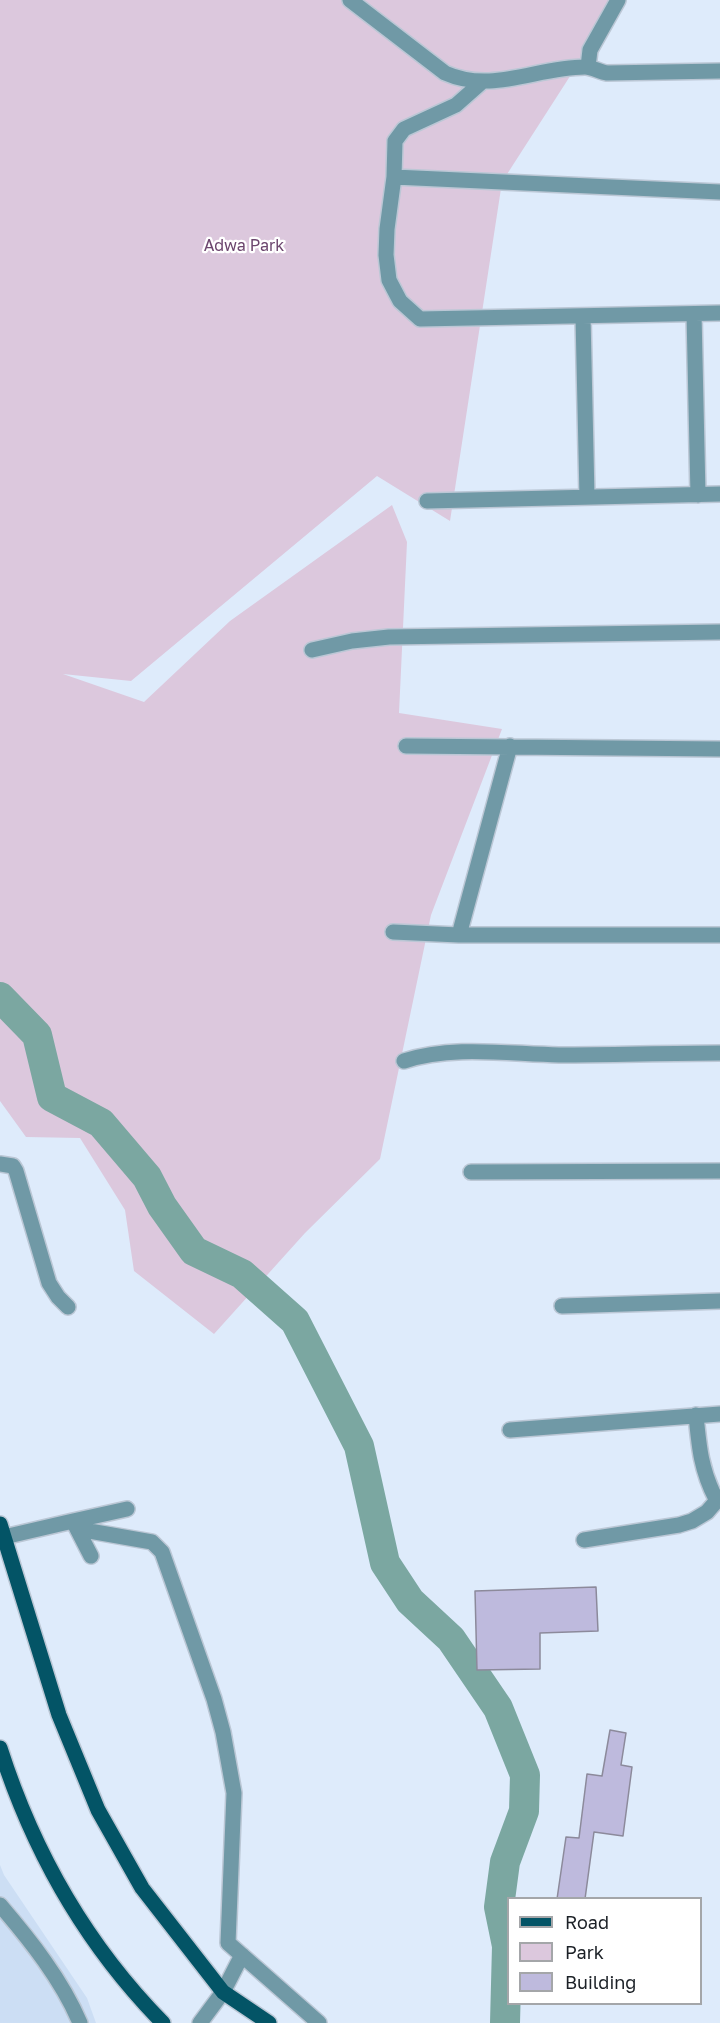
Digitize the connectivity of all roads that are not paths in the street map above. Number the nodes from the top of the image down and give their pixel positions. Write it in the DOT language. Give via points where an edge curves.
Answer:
graph roads {
  1 [pos="350,0"];
  2 [pos="618,0"];
  3 [pos="588,67"];
  4 [pos="720,71"];
  5 [pos="482,82"];
  6 [pos="394,177"];
  7 [pos="720,192"];
  8 [pos="720,313"];
  9 [pos="694,314"];
  10 [pos="583,317"];
  11 [pos="720,494"];
  12 [pos="698,495"];
  13 [pos="587,497"];
  14 [pos="427,501"];
  15 [pos="720,632"];
  16 [pos="312,650"];
  17 [pos="406,746"];
  18 [pos="510,746"];
  19 [pos="720,749"];
  20 [pos="393,932"];
  21 [pos="459,934"];
  22 [pos="720,934"];
  23 [pos="720,1053"];
  24 [pos="404,1061"];
  25 [pos="0,1164"];
  26 [pos="720,1171"];
  27 [pos="471,1172"];
  28 [pos="720,1301"];
  29 [pos="562,1306"];
  30 [pos="68,1307"];
  31 [pos="720,1413"];
  32 [pos="696,1415"];
  33 [pos="510,1430"];
  34 [pos="718,1498"];
  35 [pos="127,1509"];
  36 [pos="76,1525"];
  37 [pos="2,1530"];
  38 [pos="585,1540"];
  39 [pos="91,1556"];
  40 [pos="0,1748"];
  41 [pos="0,1905"];
  42 [pos="242,1955"];
  43 [pos="223,1992"];
  44 [pos="80,2023"];
  45 [pos="163,2023"];
  46 [pos="200,2023"];
  47 [pos="269,2023"];
  48 [pos="319,2023"];
  1 -- 5 [label="street" via="445,73 461,80"];
  2 -- 3 [label="street" via="590,50"];
  3 -- 4 [label="street" via="607,73"];
  3 -- 5 [label="street"];
  5 -- 6 [label="street" via="456,105 404,129 395,141"];
  6 -- 7 [label="street"];
  6 -- 10 [label="street" via="386,255 389,280 410,312 420,319"];
  8 -- 9 [label="street"];
  9 -- 10 [label="street"];
  9 -- 12 [label="street"];
  10 -- 13 [label="street"];
  11 -- 12 [label="street"];
  12 -- 13 [label="street"];
  13 -- 14 [label="street"];
  15 -- 16 [label="street" via="389,637"];
  17 -- 18 [label="street"];
  18 -- 19 [label="street"];
  18 -- 21 [label="street"];
  20 -- 21 [label="street"];
  21 -- 22 [label="street"];
  23 -- 24 [label="street" via="485,1051 424,1055"];
  25 -- 30 [label="street" via="13,1166 16,1171 49,1283"];
  26 -- 27 [label="street"];
  28 -- 29 [label="street"];
  31 -- 32 [label="street"];
  32 -- 33 [label="street"];
  32 -- 34 [label="street" via="701,1462"];
  34 -- 38 [label="street" via="707,1512 692,1521"];
  35 -- 36 [label="street"];
  36 -- 37 [label="street"];
  36 -- 39 [label="street"];
  36 -- 42 [label="street" via="146,1540 162,1552 223,1732 234,1793 228,1943"];
  37 -- 43 [label="main road" via="59,1715 98,1810 142,1888"];
  40 -- 45 [label="main road" via="38,1845 68,1902 110,1962"];
  41 -- 44 [label="street" via="63,1989"];
  42 -- 43 [label="street"];
  42 -- 48 [label="street"];
  43 -- 46 [label="street"];
  43 -- 47 [label="main road"];
}
